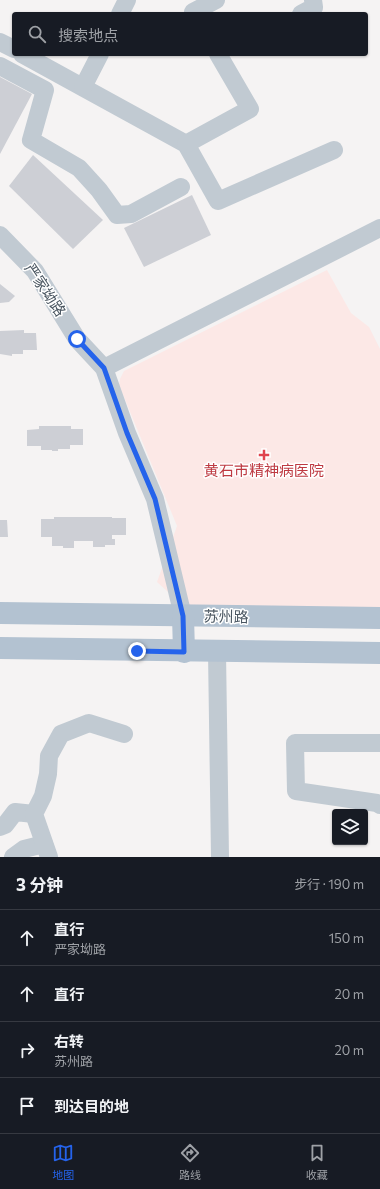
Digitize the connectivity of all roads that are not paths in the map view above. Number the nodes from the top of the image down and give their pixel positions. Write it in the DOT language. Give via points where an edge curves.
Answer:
graph roads {
  1 [pos="127,0"];
  2 [pos="216,0"];
  3 [pos="313,0"];
  4 [pos="191,9"];
  5 [pos="121,12"];
  6 [pos="305,12"];
  7 [pos="0,42"];
  8 [pos="12,48"];
  9 [pos="26,56"];
  10 [pos="99,56"];
  11 [pos="220,56"];
  12 [pos="0,66"];
  13 [pos="83,87"];
  14 [pos="186,144"];
  15 [pos="334,150"];
  16 [pos="181,187"];
  17 [pos="380,228"];
  18 [pos="0,235"];
  19 [pos="104,368"];
  20 [pos="0,613"];
  21 [pos="183,616"];
  22 [pos="216,617"];
  23 [pos="380,618"];
  24 [pos="0,648"];
  25 [pos="184,652"];
  26 [pos="217,652"];
  27 [pos="380,653"];
  28 [pos="124,734"];
  29 [pos="380,743"];
  30 [pos="380,805"];
  31 [pos="34,814"];
  32 [pos="0,827"];
  33 [pos="47,850"];
  34 [pos="14,857"];
  35 [pos="220,857"];
  1 -- 5 [label="street"];
  2 -- 4 [label="street"];
  3 -- 6 [label="street" via="314,7"];
  7 -- 8 [label="street"];
  9 -- 13 [label="street"];
  10 -- 13 [label="street"];
  11 -- 14 [label="street" via="250,109"];
  12 -- 16 [label="street" via="45,90 31,140 79,168 117,214 131,214"];
  13 -- 14 [label="street"];
  14 -- 15 [label="street" via="218,201"];
  17 -- 19 [label="street"];
  18 -- 19 [label="street, 严家坳路" via="35,271 77,339"];
  19 -- 21 [label="street, 严家坳路" via="127,433 155,499"];
  20 -- 21 [label="main road, 苏州路"];
  21 -- 22 [label="main road, 苏州路"];
  21 -- 25 [label="main road"];
  22 -- 23 [label="main road, 苏州路"];
  22 -- 26 [label="main road"];
  24 -- 25 [label="main road"];
  25 -- 26 [label="main road"];
  26 -- 27 [label="main road"];
  26 -- 35 [label="street"];
  28 -- 31 [label="street" via="89,723 61,734 49,756 43,796"];
  29 -- 30 [label="street" via="295,743 296,791"];
  31 -- 32 [label="street" via="15,812"];
  31 -- 33 [label="street"];
  33 -- 34 [label="street" via="24,850"];
}
